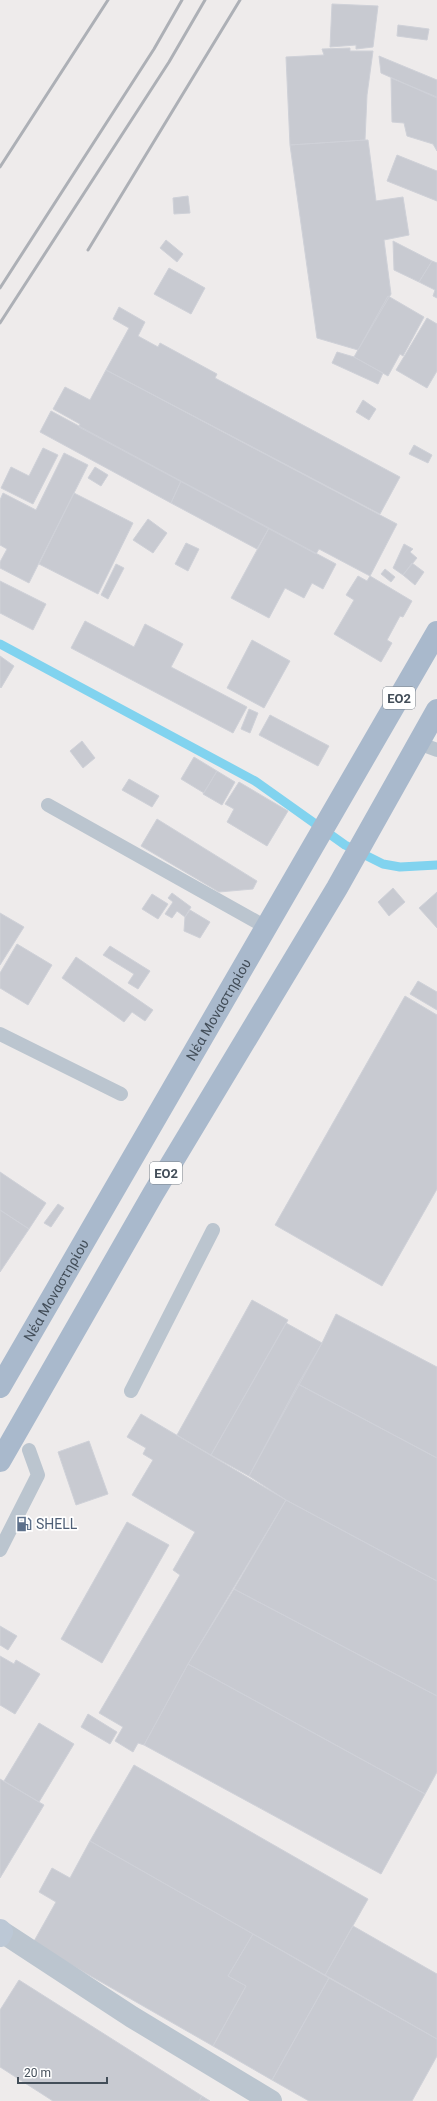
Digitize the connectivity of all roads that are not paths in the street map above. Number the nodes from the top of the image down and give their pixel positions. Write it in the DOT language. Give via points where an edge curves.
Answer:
graph roads {
  1 [pos="437,632"];
  2 [pos="437,710"];
  3 [pos="427,746"];
  4 [pos="48,805"];
  5 [pos="266,927"];
  6 [pos="0,1034"];
  7 [pos="121,1094"];
  8 [pos="213,1230"];
  9 [pos="0,1387"];
  10 [pos="131,1391"];
  11 [pos="29,1450"];
  12 [pos="0,1462"];
  13 [pos="0,1550"];
  14 [pos="1,1933"];
  15 [pos="270,2101"];
  1 -- 5 [label="main road, Νέα Μοναστηρίου / ΕΟ2"];
  2 -- 3 [label="main road, ΕΟ2"];
  3 -- 12 [label="main road, ΕΟ2" via="397,784 153,1194"];
  4 -- 5 [label="lane"];
  5 -- 9 [label="main road, Νέα Μοναστηρίου / ΕΟ2"];
  6 -- 7 [label="lane"];
  8 -- 10 [label="lane"];
  11 -- 13 [label="lane" via="38,1475"];
  14 -- 15 [label="street"];
}
